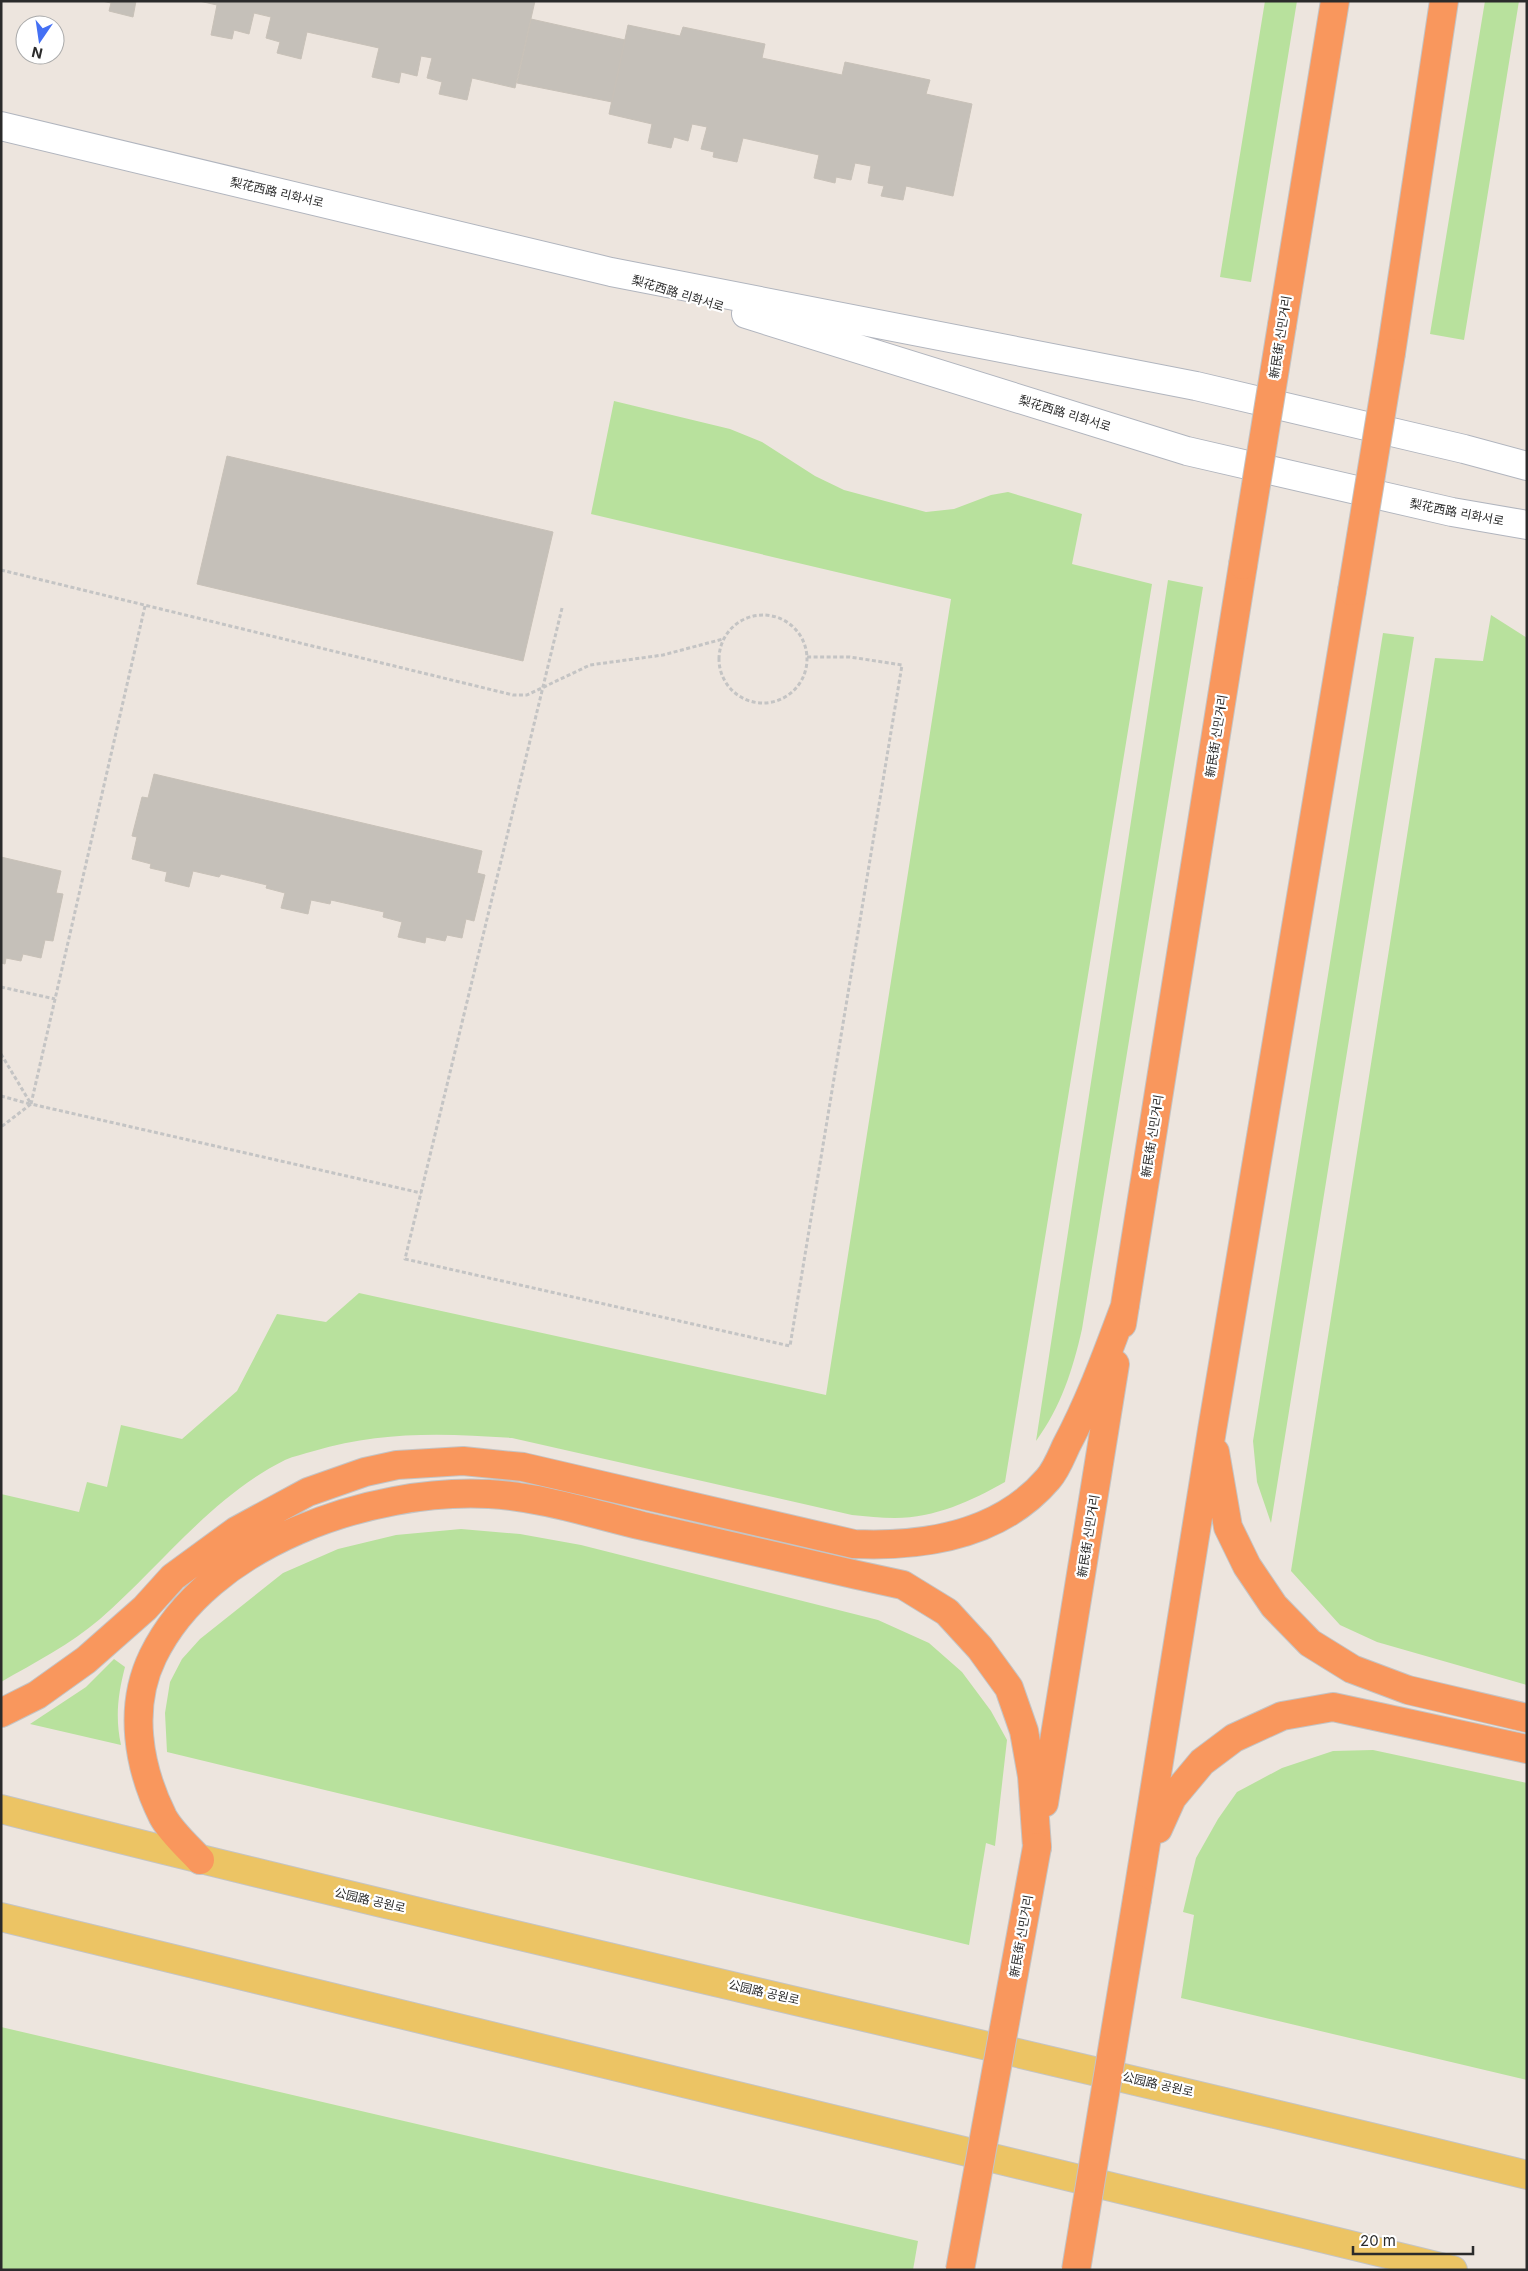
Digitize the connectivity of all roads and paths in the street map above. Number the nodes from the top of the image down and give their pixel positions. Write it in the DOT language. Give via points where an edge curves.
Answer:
graph roads {
  1 [pos="1334,1"];
  2 [pos="1444,1"];
  3 [pos="1,126"];
  4 [pos="611,272"];
  5 [pos="1527,466"];
  6 [pos="1527,525"];
  7 [pos="1,570"];
  8 [pos="146,606"];
  9 [pos="562,608"];
  10 [pos="723,639"];
  11 [pos="806,657"];
  12 [pos="543,687"];
  13 [pos="1,987"];
  14 [pos="55,999"];
  15 [pos="1,1054"];
  16 [pos="1,1096"];
  17 [pos="31,1104"];
  18 [pos="1,1127"];
  19 [pos="421,1193"];
  20 [pos="1125,1306"];
  21 [pos="1212,1430"];
  22 [pos="1,1713"];
  23 [pos="1527,1718"];
  24 [pos="1527,1749"];
  25 [pos="1,1809"];
  26 [pos="1037,1847"];
  27 [pos="200,1860"];
  28 [pos="1143,1863"];
  29 [pos="1,1917"];
  30 [pos="1527,2174"];
  31 [pos="960,2270"];
  32 [pos="1076,2270"];
  33 [pos="1454,2270"];
  1 -- 20 [label="highway, 新民街 신민거리, bridge"];
  2 -- 21 [label="highway, bridge" via="1391,353"];
  3 -- 4 [label="street, 梨花西路 리화서로"];
  4 -- 5 [label="street, 梨花西路 리화서로" via="1196,386"];
  4 -- 6 [label="street, 梨花西路 리화서로" via="1187,451 1452,512"];
  7 -- 8 [label="path"];
  8 -- 12 [label="path" via="513,695 527,694"];
  8 -- 14 [label="path"];
  9 -- 12 [label="path"];
  10 -- 11 [label="path" via="745,618 775,617 788,623 799,634"];
  10 -- 11 [label="path" via="719,666 724,680 743,699 771,702 784,698 803,678"];
  10 -- 12 [label="path" via="664,655 590,665"];
  11 -- 19 [label="path" via="842,656 902,665 790,1346 405,1259"];
  12 -- 19 [label="path"];
  13 -- 14 [label="path"];
  14 -- 17 [label="path"];
  15 -- 17 [label="path"];
  16 -- 17 [label="path"];
  17 -- 18 [label="path"];
  17 -- 19 [label="path"];
  20 -- 22 [label="highway" via="1085,1411 1050,1477 1018,1507 968,1532 886,1545 854,1544 523,1467 463,1461 397,1465 365,1472 308,1492 236,1531 173,1577 145,1608 86,1660 37,1695"];
  20 -- 26 [label="highway, 新民街 신민거리"];
  21 -- 23 [label="highway" via="1228,1527 1247,1566 1274,1606 1310,1643 1352,1669 1408,1690"];
  21 -- 28 [label="highway"];
  24 -- 28 [label="highway" via="1333,1706 1282,1716 1234,1738 1202,1762 1172,1798"];
  25 -- 27 [label="main road, 公园路 공원로"];
  26 -- 27 [label="highway" via="1032,1776 1024,1731 1010,1688 947,1612 903,1585 555,1505 490,1494 453,1494 384,1503 280,1537 233,1566 190,1602 160,1641 145,1672 137,1715 143,1767 164,1819"];
  26 -- 31 [label="highway, 新民街 신민거리, bridge"];
  27 -- 30 [label="main road, 公园路 공원로"];
  28 -- 32 [label="highway, bridge"];
  29 -- 33 [label="main road"];
}
